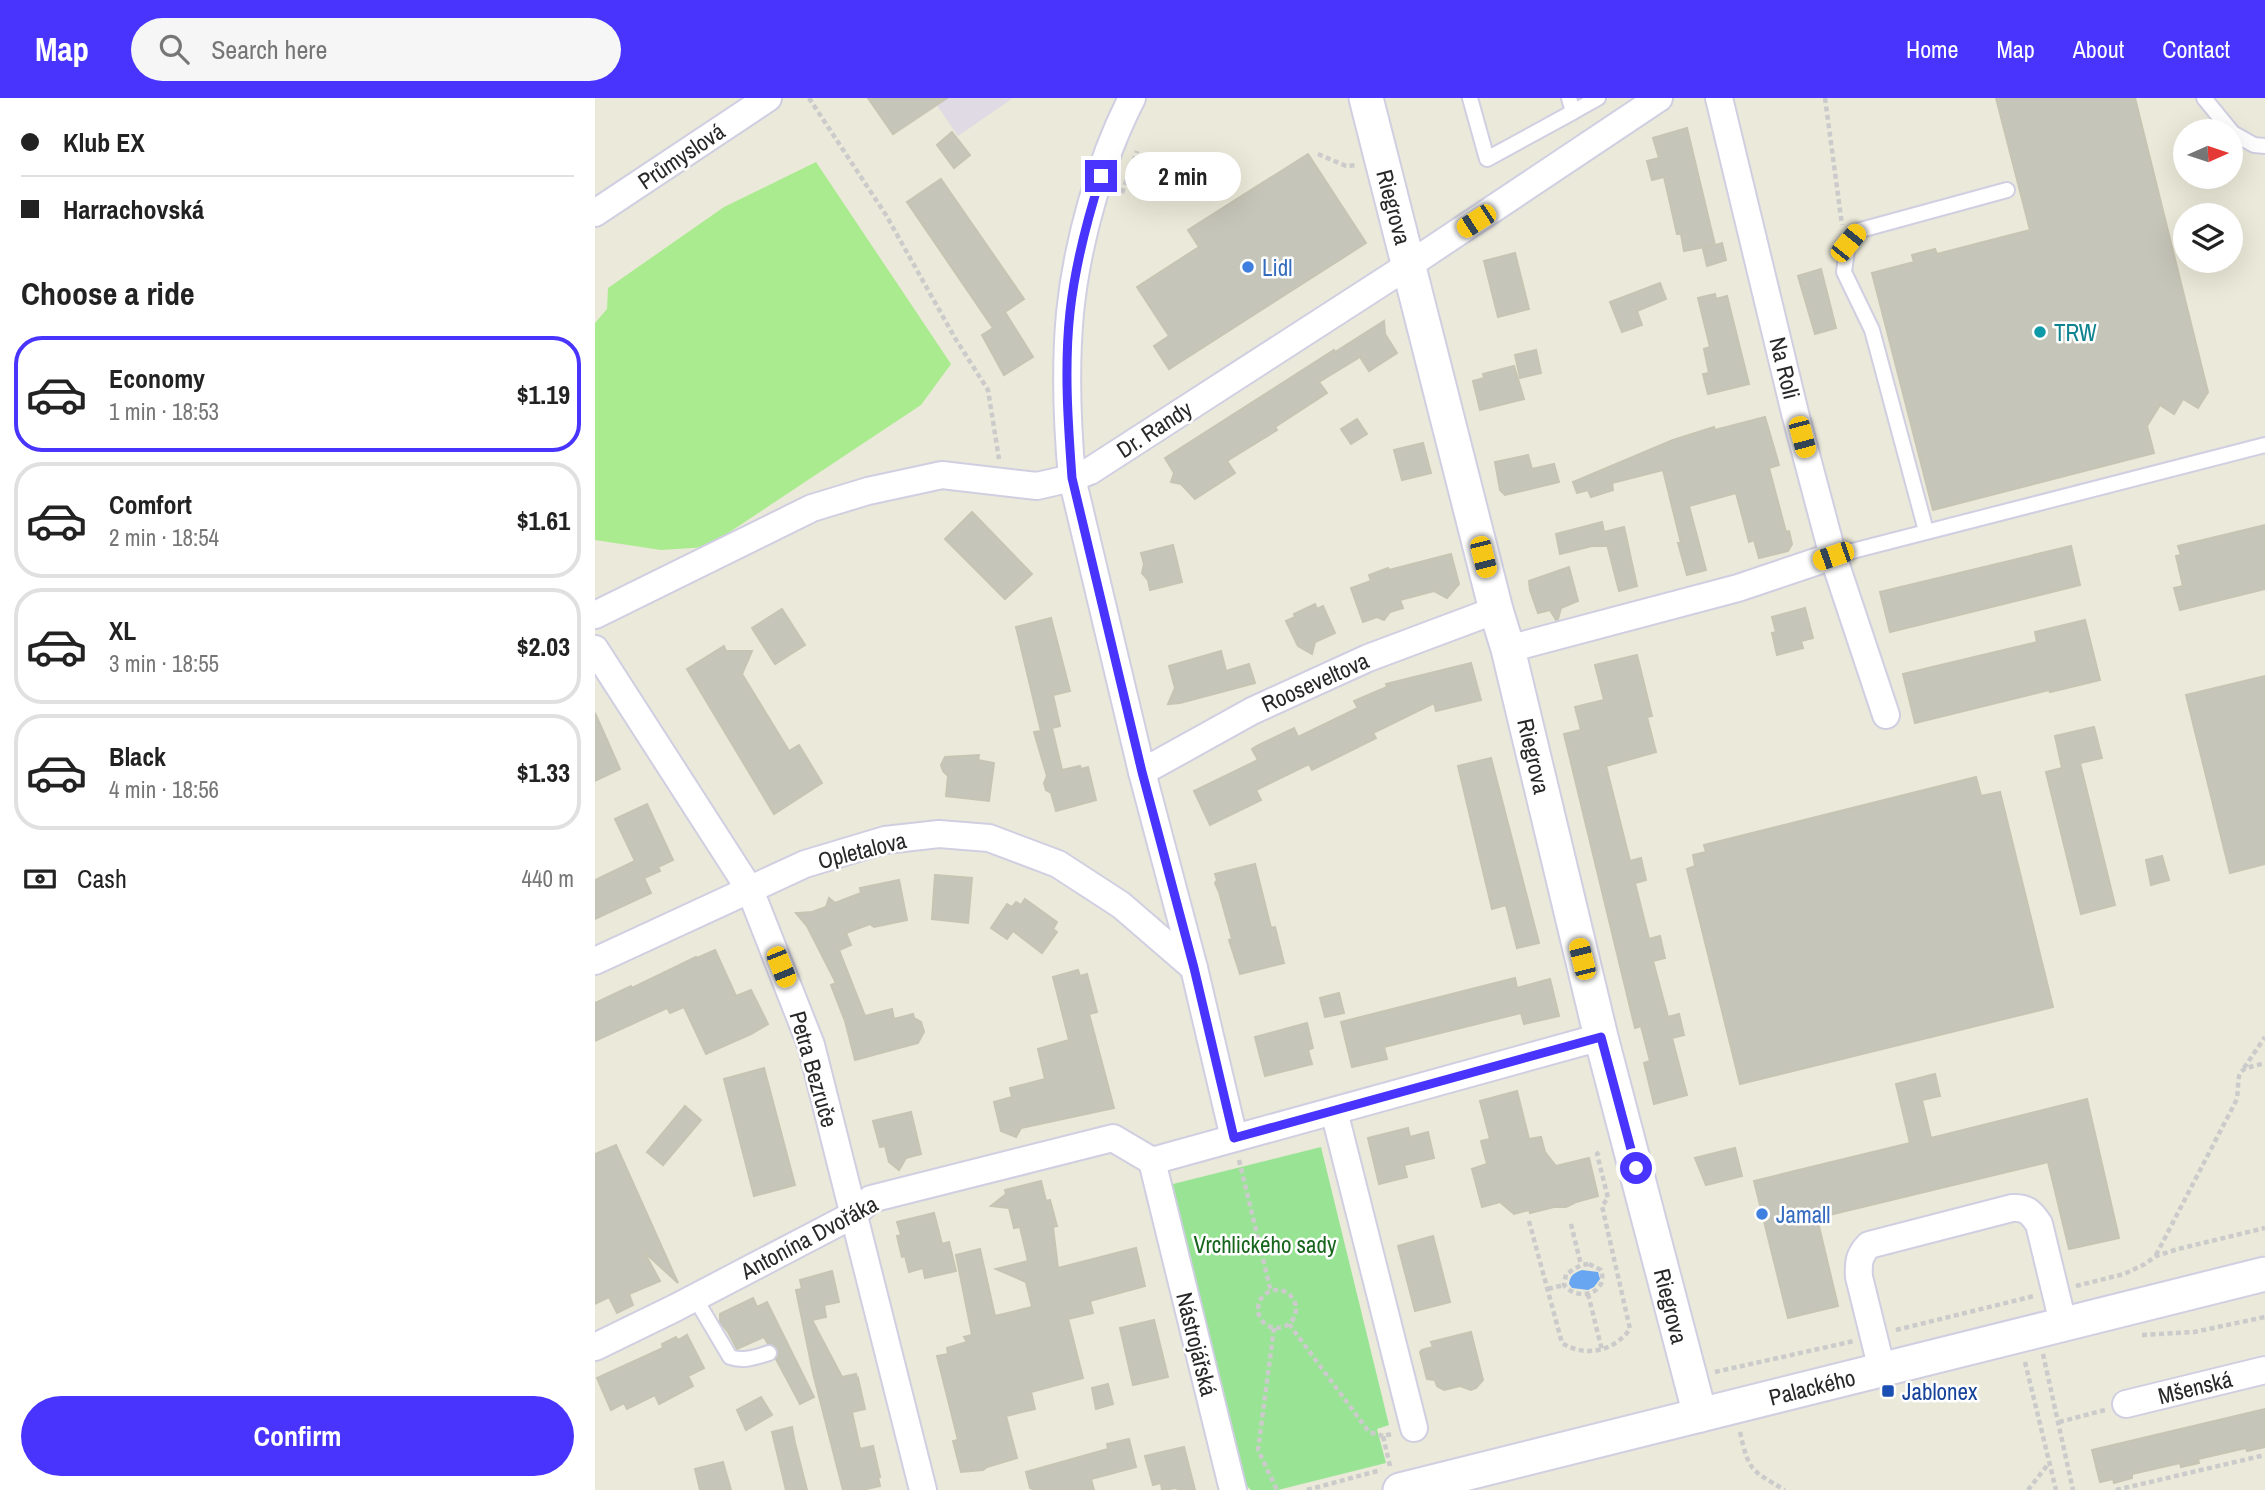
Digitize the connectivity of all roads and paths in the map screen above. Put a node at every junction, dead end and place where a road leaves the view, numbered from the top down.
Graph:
1 (768, 98) edge
2 (809, 98) edge
3 (1132, 98) edge
4 (1366, 98) edge
5 (1470, 98) edge
6 (1598, 98) edge
7 (1659, 98) edge
8 (1719, 98) edge
9 (1825, 98) edge
10 (2204, 98) edge
11 (1571, 105) edge
12 (1631, 107) edge
13 (2221, 119) edge
14 (2243, 139) edge
15 (1142, 140) dead end
16 (2265, 145) edge
17 (1318, 154) dead end
18 (1358, 165) dead end
19 (2007, 190) dead end
20 (1121, 195) dead end
21 (595, 213) edge
22 (1848, 243) junction
23 (1409, 265) junction
24 (2265, 445) edge
25 (1072, 478) junction
26 (1003, 482) junction
27 (1926, 531) junction
28 (1833, 556) junction
29 (1496, 610) junction
30 (595, 615) edge
31 (595, 649) edge
32 (1508, 649) junction
33 (1886, 715) dead end
34 (1142, 772) junction
35 (750, 890) junction
36 (595, 961) edge
37 (1194, 968) junction
38 (1601, 1037) junction
39 (2265, 1037) edge
40 (2265, 1063) edge
41 (2244, 1068) junction
42 (1333, 1111) junction
43 (1234, 1138) junction
44 (1602, 1150) dead end
45 (1152, 1161) junction
46 (853, 1215) junction
47 (1529, 1221) dead end
48 (1571, 1224) dead end
49 (2265, 1228) edge
50 (2156, 1256) junction
51 (1581, 1265) junction
52 (2265, 1274) edge
53 (1564, 1285) junction
54 (1547, 1289) junction
55 (2055, 1291) junction
56 (1271, 1292) junction
57 (1588, 1294) junction
58 (695, 1298) junction
59 (2265, 1317) edge
60 (2063, 1323) junction
61 (1289, 1324) junction
62 (1274, 1328) junction
63 (2135, 1335) dead end
64 (1874, 1336) junction
65 (595, 1347) edge
66 (1602, 1350) junction
67 (769, 1353) dead end
68 (2033, 1353) dead end
69 (2023, 1355) dead end
70 (1882, 1370) junction
71 (2265, 1370) edge
72 (1714, 1373) dead end
73 (2126, 1404) joint
74 (1700, 1415) junction
75 (2059, 1422) junction
76 (1414, 1428) dead end
77 (1740, 1432) dead end
78 (1383, 1436) dead end
79 (2265, 1455) edge
80 (2050, 1462) junction
81 (923, 1490) edge
82 (1233, 1490) edge
83 (1277, 1490) edge
84 (1400, 1490) edge
85 (1784, 1490) edge
86 (2028, 1490) edge
87 (2056, 1490) edge
88 (2073, 1490) edge
89 (2116, 1490) edge

1 - 21 street, Průmyslová
2 - 26 path
3 - 25 street
4 - 23 street, Riegrova
5 - 11 lane
6 - 11 lane
7 - 12 street, Dr. Randy
8 - 28 street, Na Roli
9 - 22 path
10 - 13 lane
12 - 23 street, Dr. Randy
14 - 16 lane
15 - 20 path
17 - 18 path
19 - 22 lane
22 - 27 lane
23 - 25 street, Dr. Randy
23 - 29 street, Riegrova
24 - 27 lane
25 - 26 street, Dr. Randy
25 - 34 street
26 - 30 street, Dr. Randy
27 - 28 lane
28 - 32 street
28 - 33 street, Na Roli
29 - 32 street, Riegrova
29 - 34 street, Rooseveltova
31 - 35 street, Petra Bezruče
32 - 38 street, Riegrova
34 - 37 street
35 - 36 street, Opletalova
35 - 37 street, Opletalova
35 - 46 street, Petra Bezruče
37 - 43 street
38 - 42 street
38 - 74 street, Riegrova
39 - 41 path
40 - 41 path
41 - 50 path
42 - 43 street
42 - 76 street
43 - 45 street
43 - 56 path
44 - 66 path
45 - 46 street, Antonína Dvořáka
45 - 82 street, Nástrojářská
46 - 58 street, Antonína Dvořáka
46 - 81 street, Petra Bezruče
47 - 54 path
48 - 51 path
49 - 50 path
50 - 55 path
51 - 53 path
51 - 57 path
52 - 60 street, Palackého
53 - 54 path
53 - 57 path
54 - 66 path
55 - 60 street
55 - 64 path
55 - 64 street
56 - 61 path
56 - 62 path
57 - 66 path
58 - 65 street, Antonína Dvořáka
58 - 67 lane
59 - 63 path
60 - 70 street, Palackého
61 - 62 path
61 - 78 path
62 - 83 path
64 - 70 street
64 - 72 path
68 - 75 path
69 - 80 path
70 - 74 street, Palackého
71 - 73 street, Mšenská
73 - 75 path
74 - 84 street, Palackého
75 - 88 path
77 - 85 path
79 - 89 path
80 - 86 path
80 - 87 path

